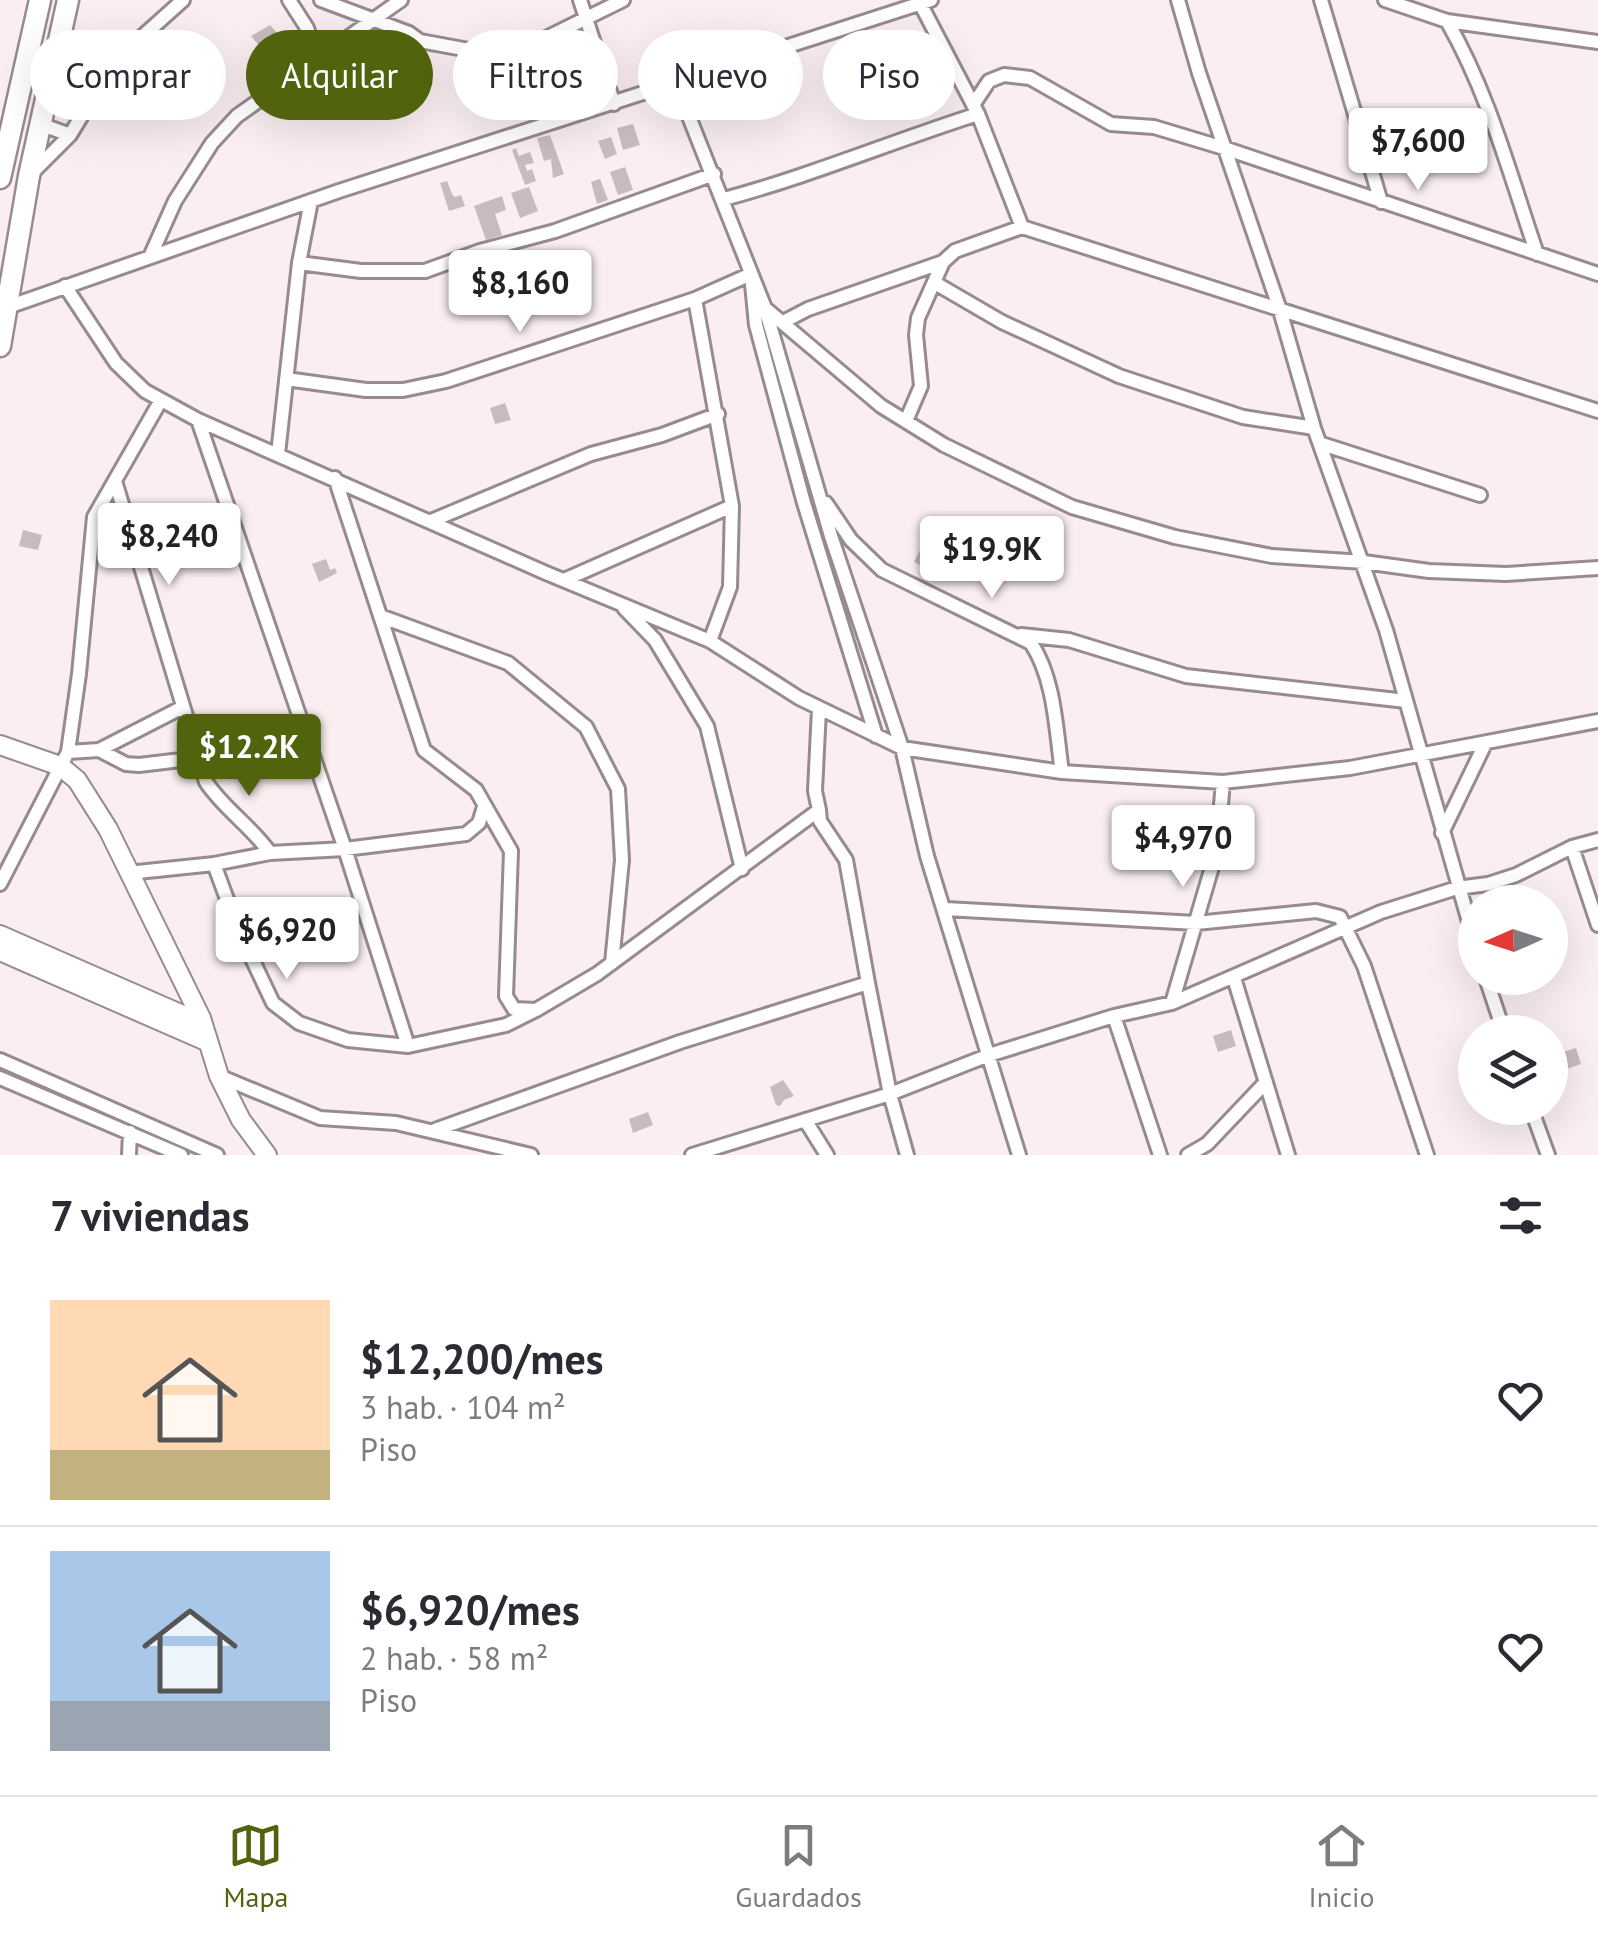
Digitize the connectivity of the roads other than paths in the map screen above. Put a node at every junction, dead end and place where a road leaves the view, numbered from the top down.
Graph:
1 (40, 0) edge
2 (68, 0) edge
3 (183, 0) edge
4 (289, 0) edge
5 (320, 0) edge
6 (402, 0) edge
7 (580, 0) edge
8 (623, 0) edge
9 (1178, 0) edge
10 (1321, 0) edge
11 (1384, 0) edge
12 (926, 2) edge
13 (586, 17) junction
14 (376, 20) junction
15 (1447, 21) junction
16 (307, 30) edge
17 (362, 30) edge
18 (590, 30) edge
19 (803, 42) edge
20 (1598, 42) edge
21 (976, 109) junction
22 (246, 110) edge
23 (564, 120) edge
24 (691, 120) edge
25 (40, 124) junction
26 (70, 135) junction
27 (1227, 149) junction
28 (714, 174) junction
29 (29, 176) junction
30 (0, 178) edge
31 (724, 199) junction
32 (311, 201) junction
33 (1381, 202) junction
34 (1022, 228) junction
35 (1537, 254) junction
36 (150, 257) junction
37 (942, 262) junction
38 (299, 263) junction
39 (751, 274) junction
40 (1598, 274) edge
41 (935, 283) junction
42 (64, 286) junction
43 (695, 299) junction
44 (1279, 307) junction
45 (6, 308) junction
46 (765, 308) junction
47 (782, 322) junction
48 (0, 346) edge
49 (286, 379) junction
50 (161, 400) junction
51 (1598, 411) edge
52 (718, 414) junction
53 (198, 420) junction
54 (906, 422) junction
55 (1314, 428) junction
56 (1322, 444) junction
57 (278, 454) junction
58 (335, 478) junction
59 (114, 481) junction
60 (816, 486) junction
61 (1480, 495) dead end
62 (732, 506) junction
63 (431, 521) junction
64 (1364, 562) junction
65 (1598, 568) edge
66 (564, 580) junction
67 (620, 604) junction
68 (380, 616) junction
69 (1017, 635) junction
70 (710, 641) junction
71 (1406, 701) junction
72 (182, 708) junction
73 (819, 709) junction
74 (1598, 721) edge
75 (876, 736) junction
76 (1485, 744) junction
77 (0, 745) edge
78 (307, 745) junction
79 (902, 748) junction
80 (99, 750) junction
81 (1421, 754) junction
82 (199, 758) junction
83 (64, 759) junction
84 (1062, 772) junction
85 (1223, 782) junction
86 (484, 807) junction
87 (818, 810) junction
88 (1442, 833) junction
89 (1598, 840) edge
90 (1572, 846) junction
91 (345, 849) junction
92 (270, 853) junction
93 (214, 864) junction
94 (742, 869) junction
95 (128, 873) junction
96 (0, 884) edge
97 (1457, 888) junction
98 (1458, 891) edge
99 (946, 909) junction
100 (1196, 923) junction
101 (1598, 925) edge
102 (1346, 927) junction
103 (0, 935) edge
104 (0, 951) edge
105 (612, 963) junction
106 (1234, 978) junction
107 (868, 982) junction
108 (1172, 1003) junction
109 (536, 1010) junction
110 (1114, 1016) junction
111 (201, 1018) junction
112 (206, 1042) junction
113 (408, 1046) junction
114 (988, 1054) junction
115 (0, 1060) edge
116 (218, 1076) junction
117 (0, 1078) edge
118 (1266, 1082) junction
119 (890, 1094) junction
120 (805, 1120) junction
121 (1537, 1125) edge
122 (435, 1130) junction
123 (130, 1132) junction
124 (129, 1155) edge
125 (182, 1155) edge
126 (217, 1155) edge
127 (266, 1155) edge
128 (531, 1155) edge
129 (692, 1155) edge
130 (826, 1155) edge
131 (907, 1155) edge
132 (1019, 1155) edge
133 (1160, 1155) edge
134 (1188, 1155) edge
135 (1288, 1155) edge
136 (1427, 1155) edge
137 (1548, 1155) edge

1 - 30 main road
2 - 25 main road
3 - 26 street
4 - 16 street
5 - 14 street
6 - 14 street
7 - 13 street
8 - 13 street
9 - 27 street
10 - 33 street
11 - 15 street
12 - 19 street
12 - 21 street
13 - 14 street
13 - 18 street
14 - 17 street
15 - 20 street
15 - 35 street
21 - 27 street
21 - 31 street
21 - 34 street
22 - 36 street
23 - 32 street
24 - 28 street
25 - 26 street
25 - 29 main road
26 - 29 street
27 - 33 street
27 - 44 street
28 - 31 street
28 - 38 street
29 - 45 main road
31 - 39 street
32 - 36 street
32 - 38 street
33 - 35 street
34 - 37 street
34 - 44 street
35 - 40 street
36 - 42 street
37 - 41 street
37 - 47 street
38 - 49 street
39 - 43 street
39 - 46 street
39 - 75 street
41 - 54 street
41 - 55 street
42 - 45 street
42 - 50 street
43 - 49 street
43 - 52 street
44 - 51 street
44 - 55 street
45 - 48 main road
46 - 47 street
46 - 60 street
47 - 54 street
49 - 57 street
50 - 53 street
50 - 59 street
52 - 62 street
52 - 63 street
53 - 57 street
53 - 78 street
54 - 64 street
55 - 56 street
56 - 61 street
56 - 64 street
57 - 58 street
58 - 63 street
58 - 68 street
59 - 72 street
59 - 83 street
60 - 69 street
60 - 79 street
62 - 66 street
62 - 70 street
63 - 66 street
64 - 65 street
64 - 71 street
66 - 67 street
67 - 70 street
67 - 94 street
68 - 86 street
68 - 105 street
69 - 71 street
69 - 84 street
70 - 73 street
71 - 81 street
72 - 80 street
72 - 82 street
73 - 75 street
73 - 87 street
74 - 76 street
75 - 79 street
76 - 81 street
76 - 88 street
77 - 83 street
78 - 82 street
78 - 91 street
79 - 84 street
79 - 99 street
80 - 82 street
80 - 83 street
81 - 85 street
81 - 88 street
82 - 92 street
83 - 95 street
83 - 96 street
84 - 85 street
85 - 100 street
86 - 91 street
86 - 109 street
87 - 94 street
87 - 107 street
88 - 97 street
89 - 90 street
90 - 97 street
90 - 101 street
91 - 92 street
91 - 113 street
92 - 93 street
93 - 95 street
93 - 113 street
94 - 105 street
95 - 111 street
97 - 98 street
97 - 102 street
99 - 100 street
99 - 114 street
100 - 102 street
100 - 108 street
102 - 106 street
102 - 136 street
103 - 111 street
104 - 112 street
105 - 109 street
106 - 108 street
106 - 118 street
107 - 119 street
107 - 122 street
108 - 110 street
109 - 113 street
110 - 114 street
110 - 133 street
111 - 112 street
112 - 116 street
114 - 119 street
114 - 132 street
115 - 126 street
116 - 122 street
116 - 127 street
117 - 123 street
118 - 134 street
118 - 135 street
119 - 120 street
119 - 131 street
120 - 129 street
120 - 130 street
121 - 137 street
122 - 128 street
123 - 124 street
123 - 125 street

